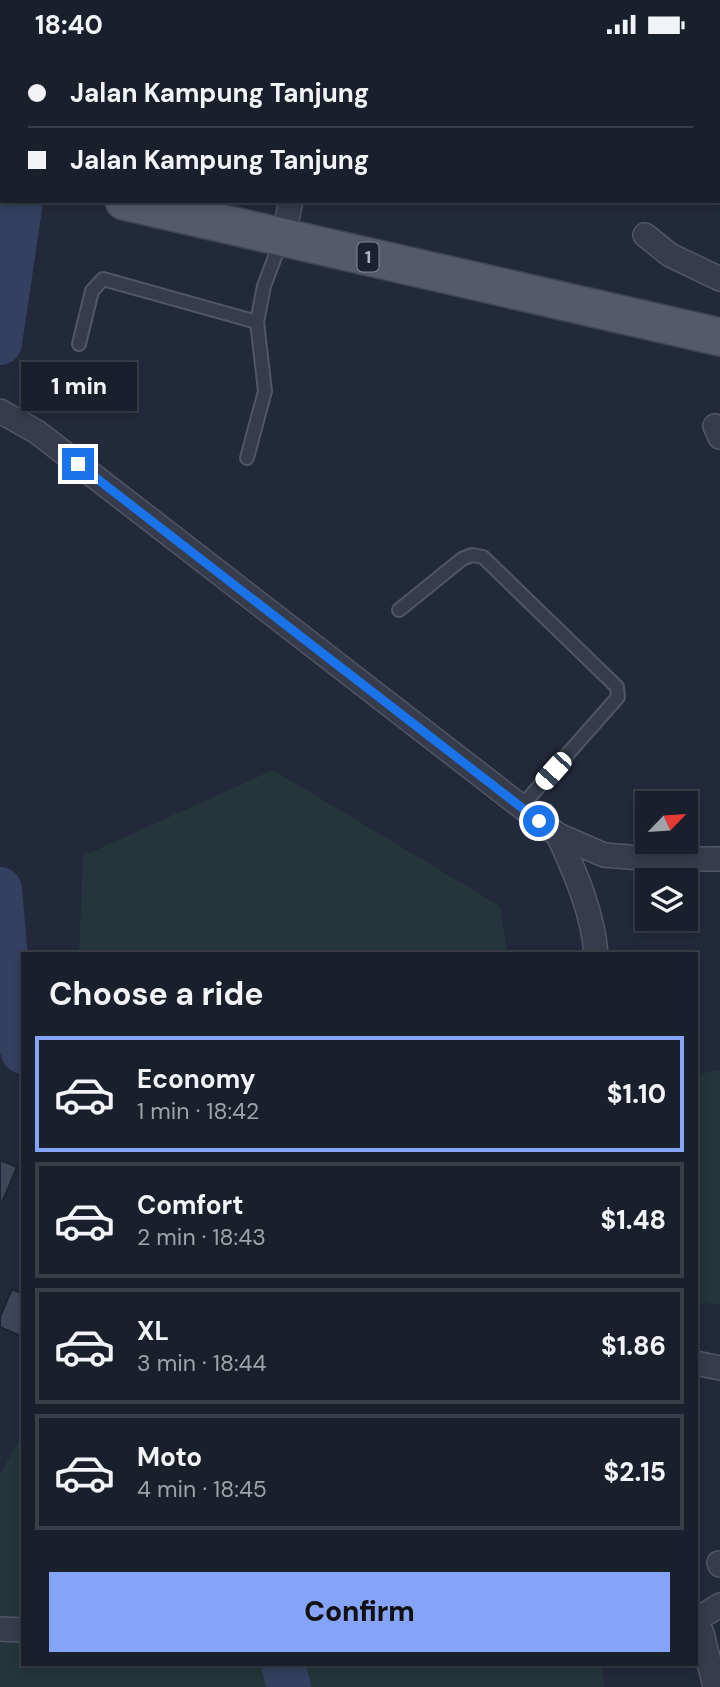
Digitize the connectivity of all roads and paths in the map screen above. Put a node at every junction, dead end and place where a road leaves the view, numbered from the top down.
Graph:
1 (133, 203) edge
2 (290, 203) edge
3 (645, 235) dead end
4 (283, 238) junction
5 (720, 279) edge
6 (257, 322) junction
7 (720, 337) edge
8 (79, 344) dead end
9 (0, 411) edge
10 (247, 458) dead end
11 (399, 610) dead end
12 (521, 807) junction
13 (558, 835) junction
14 (720, 859) edge
15 (596, 952) edge
16 (698, 1363) edge
17 (720, 1368) edge
18 (720, 1605) edge
19 (698, 1619) edge
20 (0, 1629) edge
21 (698, 1629) edge
22 (21, 1630) edge
23 (715, 1687) edge

1 - 4 main road, 1
2 - 4 street
3 - 5 street
4 - 6 lane
4 - 7 main road, 1
6 - 8 lane
6 - 10 lane
9 - 12 street
11 - 12 lane
12 - 13 street
13 - 14 street
13 - 15 street
16 - 17 street
18 - 19 street
20 - 22 street
21 - 23 street

